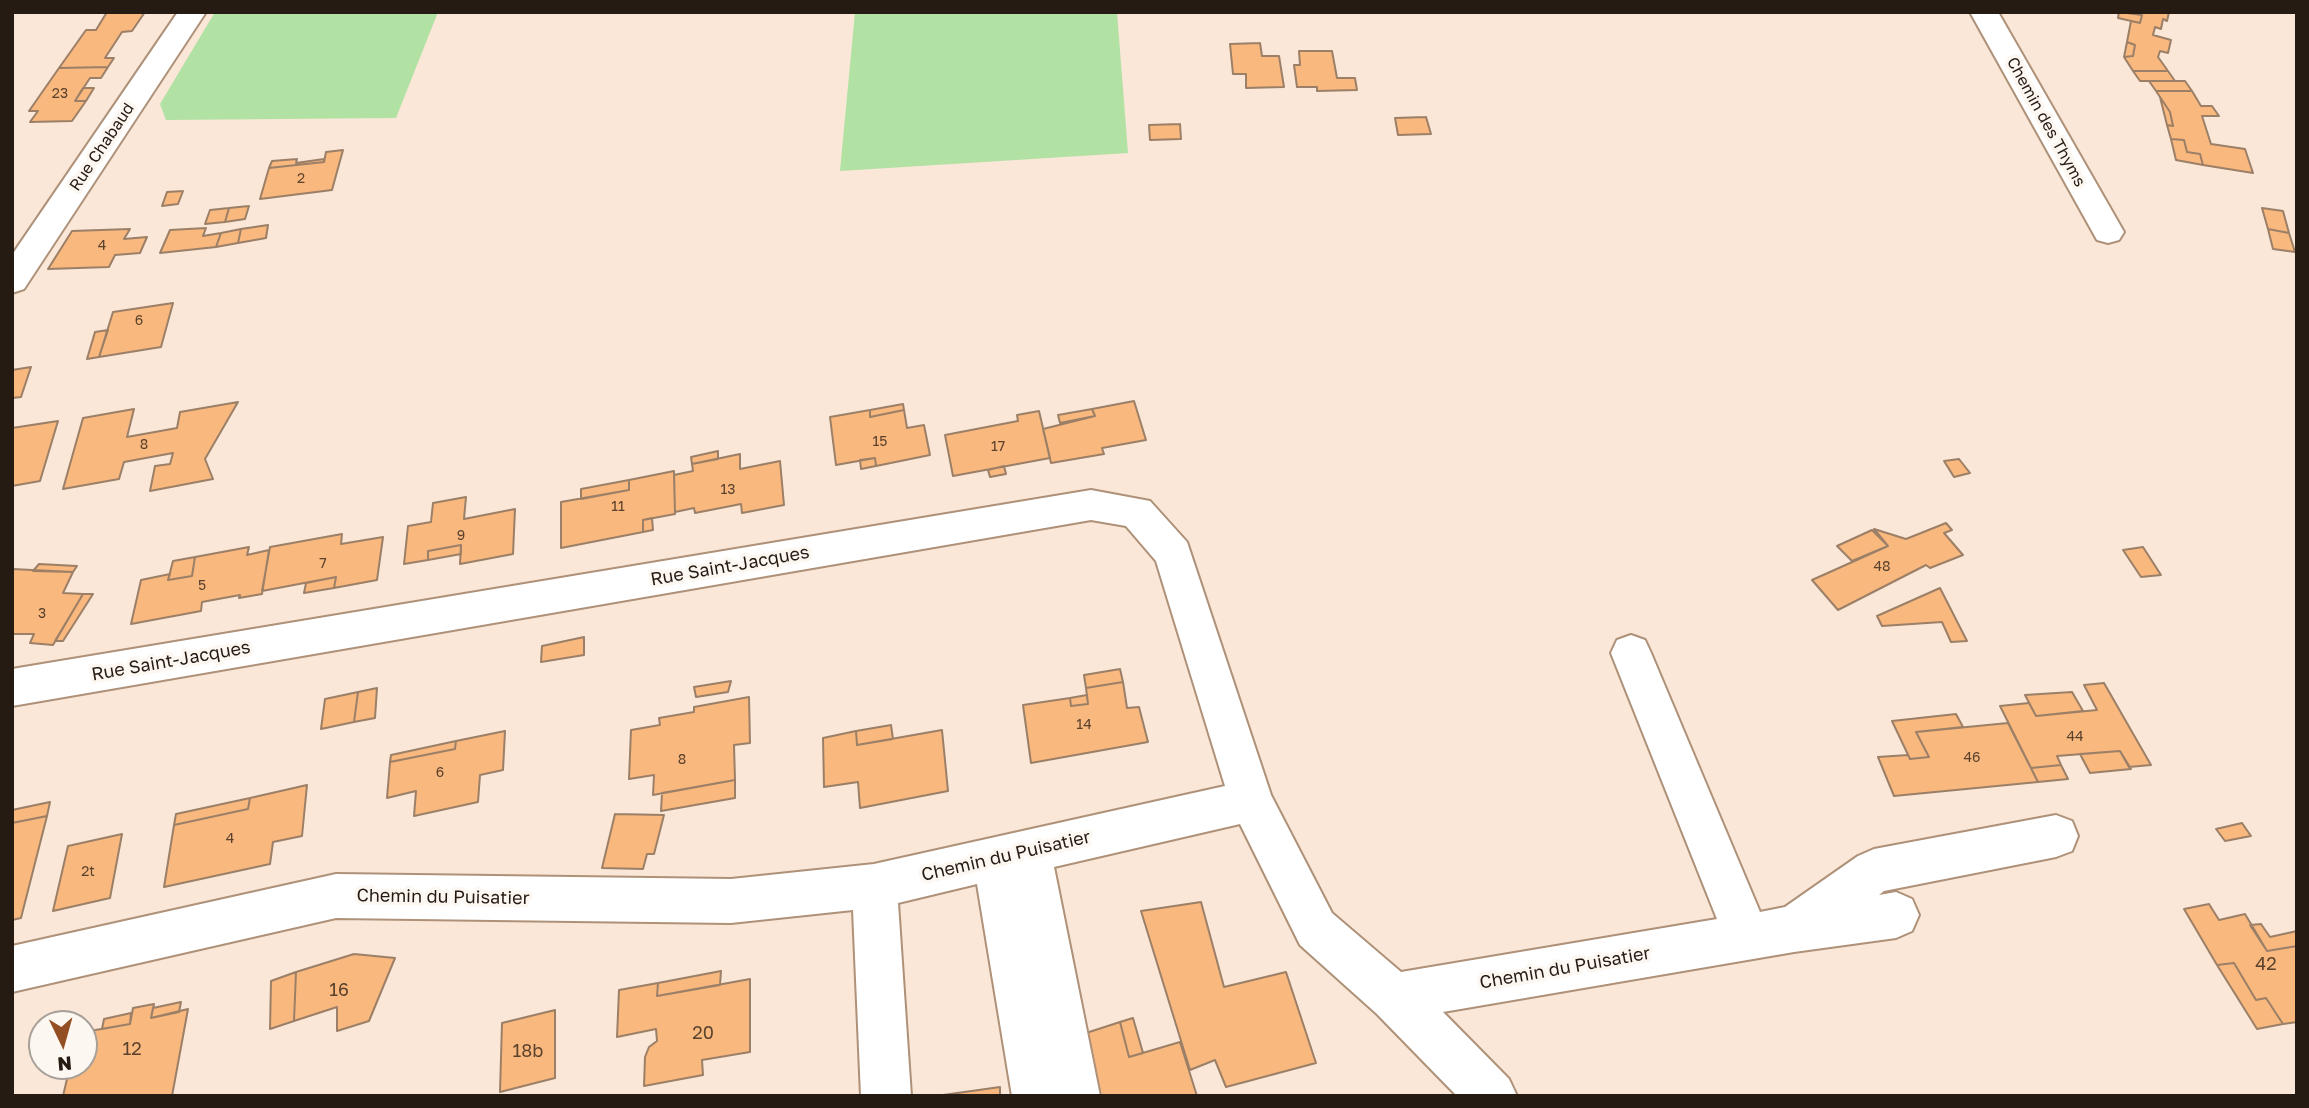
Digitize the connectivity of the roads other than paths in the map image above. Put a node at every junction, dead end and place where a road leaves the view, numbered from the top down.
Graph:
1 (192, 12) edge
2 (1984, 12) edge
3 (2108, 232) dead end
4 (12, 281) edge
5 (1631, 653) dead end
6 (12, 688) edge
7 (1251, 801) junction
8 (2056, 836) dead end
9 (1012, 854) junction
10 (874, 886) junction
11 (1896, 915) dead end
12 (1794, 929) junction
13 (1746, 937) junction
14 (12, 969) edge
15 (1394, 997) junction
16 (886, 1096) edge
17 (1037, 1096) edge
18 (1074, 1096) edge
19 (1492, 1096) edge

1 - 4 street, Rue Chabaud
2 - 3 street, Chemin des Thyms
5 - 13 street
6 - 7 street, Rue Saint-Jacques
7 - 9 street, Chemin du Puisatier
7 - 15 street
8 - 12 street
9 - 10 street, Chemin du Puisatier
9 - 17 street
9 - 18 street
10 - 14 street, Chemin du Puisatier
10 - 16 street
11 - 12 street, Chemin du Puisatier
12 - 13 street, Chemin du Puisatier
13 - 15 street, Chemin du Puisatier
15 - 19 street

